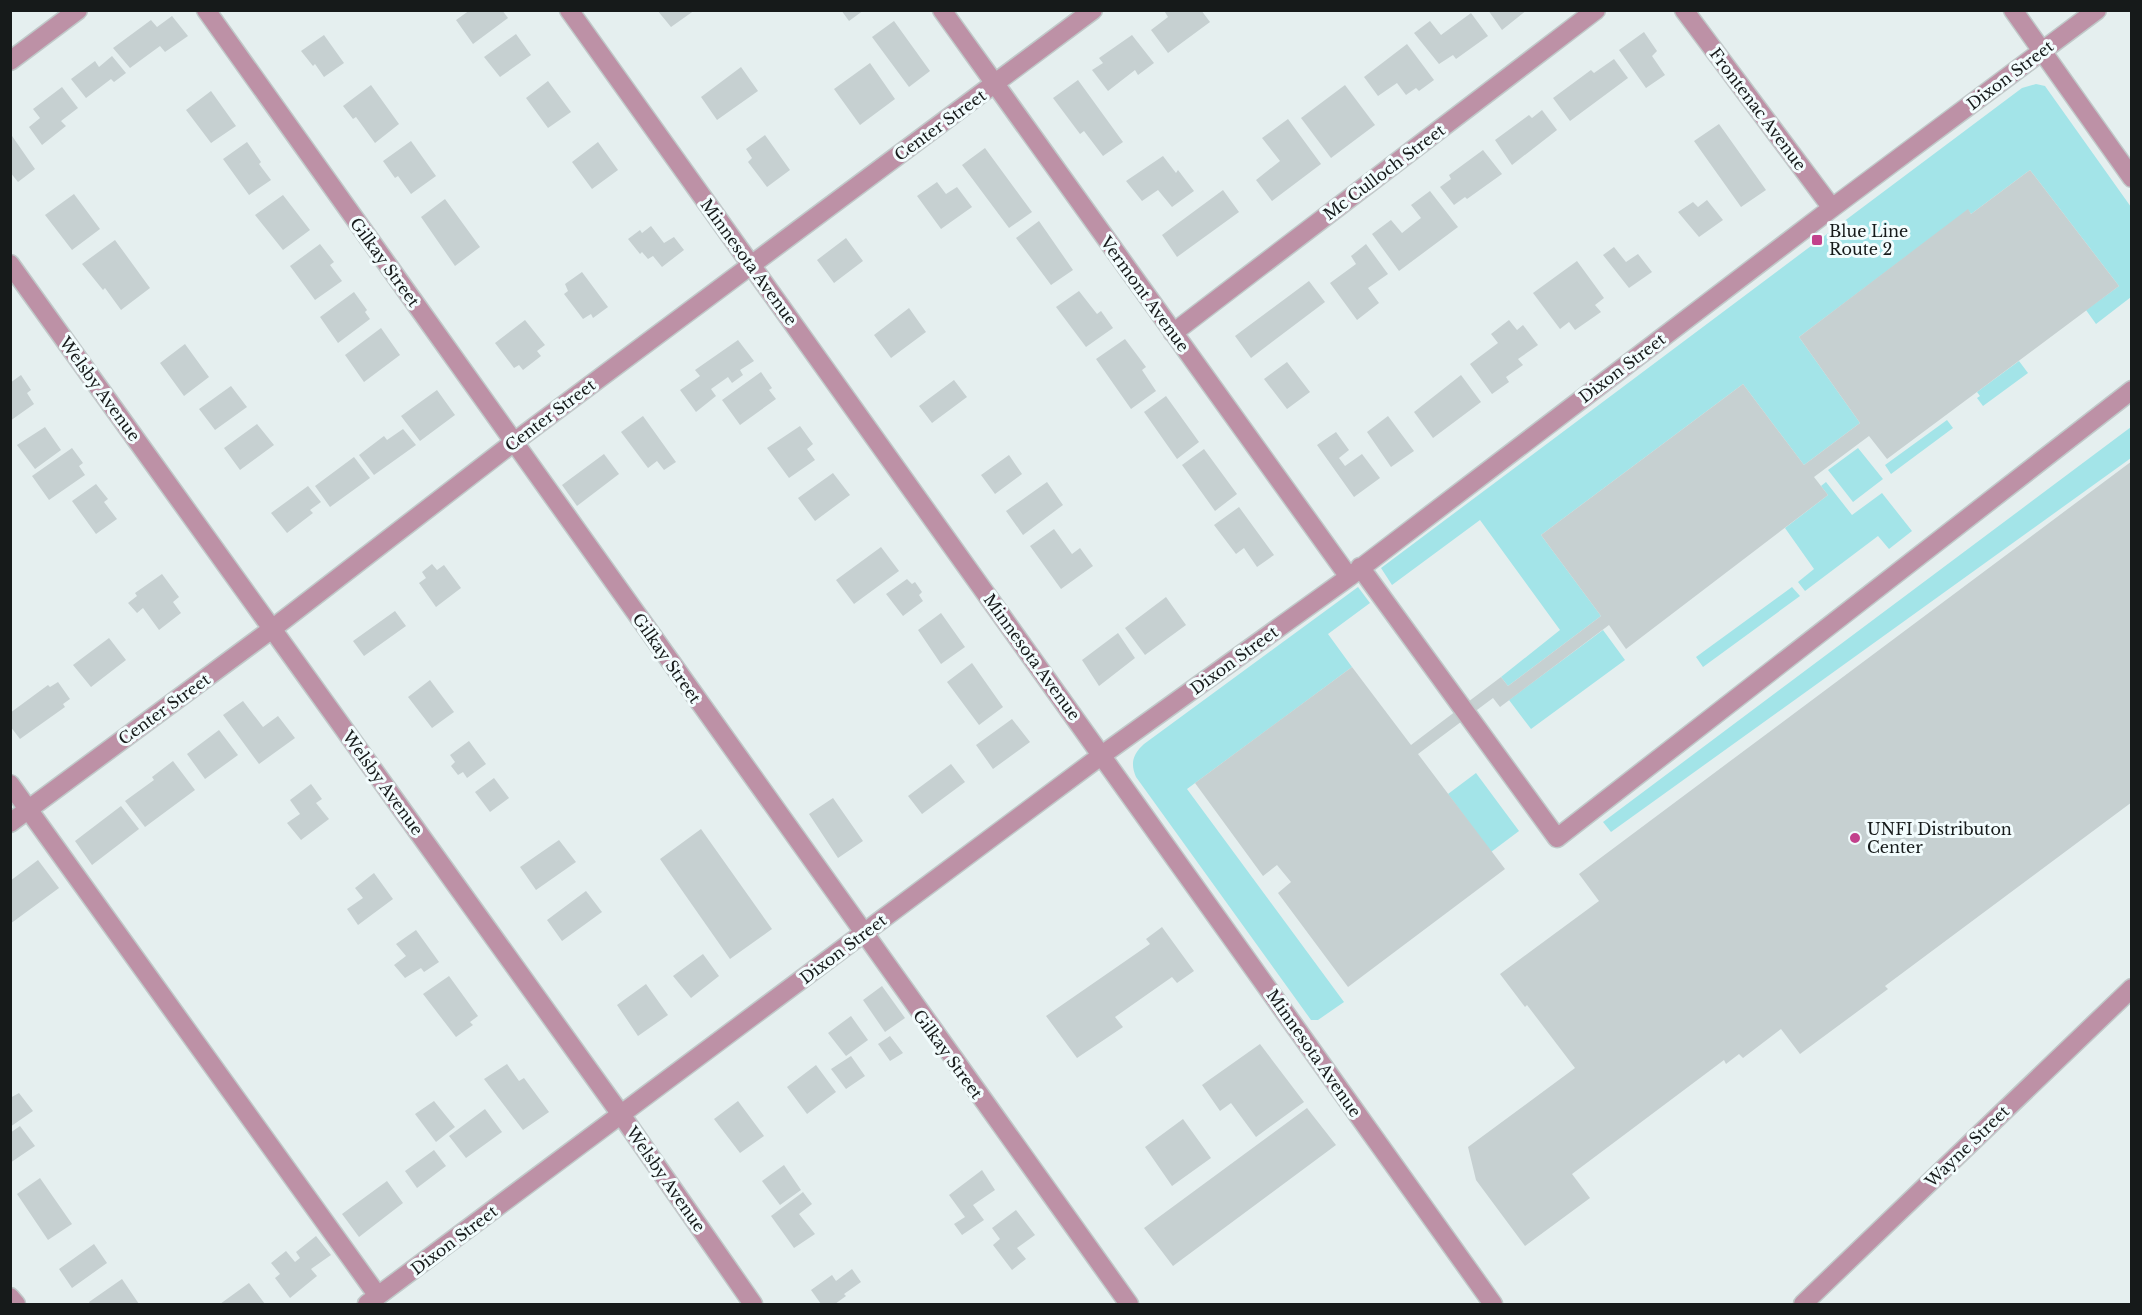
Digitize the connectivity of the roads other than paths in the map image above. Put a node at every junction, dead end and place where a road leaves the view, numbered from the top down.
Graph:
1 (78, 10) edge
2 (206, 10) edge
3 (569, 10) edge
4 (942, 10) edge
5 (1093, 10) edge
6 (1596, 10) edge
7 (1684, 10) edge
8 (2013, 10) edge
9 (2097, 10) edge
10 (2042, 51) junction
11 (10, 61) edge
12 (995, 84) junction
13 (2132, 178) edge
14 (1832, 208) junction
15 (10, 264) edge
16 (751, 264) junction
17 (1173, 333) junction
18 (2132, 390) edge
19 (514, 442) junction
20 (1354, 572) junction
21 (272, 629) junction
22 (1102, 755) junction
23 (10, 784) edge
24 (28, 809) junction
25 (10, 822) edge
26 (863, 935) junction
27 (2132, 988) edge
28 (622, 1116) junction
29 (10, 1297) edge
30 (372, 1300) edge
31 (16, 1305) edge
32 (753, 1305) edge
33 (1129, 1305) edge
34 (1493, 1305) edge
35 (1803, 1305) edge

1 - 11 street
2 - 19 street, Gilkay Street
3 - 16 street, Minnesota Avenue
4 - 12 street, Vermont Avenue
5 - 12 street, Center Street
6 - 17 street, Mc Culloch Street
7 - 14 street, Frontenac Avenue
8 - 10 street
9 - 10 street, Dixon Street
10 - 13 street
10 - 14 street, Dixon Street
12 - 16 street, Center Street
12 - 17 street, Vermont Avenue
14 - 20 street, Dixon Street
15 - 21 street, Welsby Avenue
16 - 19 street, Center Street
16 - 22 street, Minnesota Avenue
17 - 20 street, Vermont Avenue
18 - 20 street, Vermont Avenue
19 - 21 street, Center Street
19 - 26 street, Gilkay Street
20 - 22 street, Dixon Street
21 - 24 street, Center Street
21 - 28 street, Welsby Avenue
22 - 26 street, Dixon Street
22 - 34 street, Minnesota Avenue
23 - 24 street
24 - 25 street, Center Street
24 - 30 street
26 - 28 street, Dixon Street
26 - 33 street, Gilkay Street
27 - 35 street, Wayne Street
28 - 30 street, Dixon Street
28 - 32 street, Welsby Avenue
29 - 31 street

